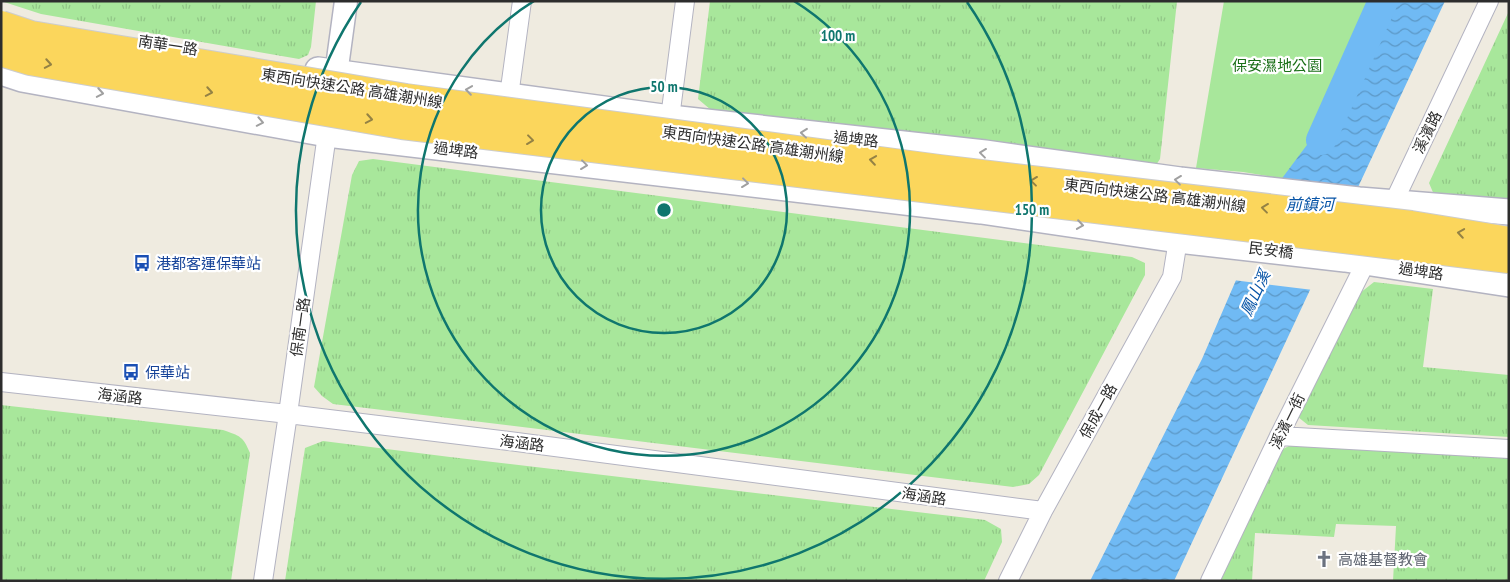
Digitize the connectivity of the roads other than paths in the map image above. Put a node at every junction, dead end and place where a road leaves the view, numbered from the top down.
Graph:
1 (346, 1) edge
2 (522, 1) edge
3 (685, 1) edge
4 (1489, 1) edge
5 (1, 12) edge
6 (1, 25) edge
7 (1, 52) edge
8 (1, 72) edge
9 (336, 73) junction
10 (509, 96) junction
11 (670, 118) junction
12 (327, 134) junction
13 (1393, 202) junction
14 (1509, 212) edge
15 (1178, 240) junction
16 (1509, 241) edge
17 (1210, 242) joint
18 (1332, 258) joint
19 (1509, 259) edge
20 (1366, 263) junction
21 (1509, 284) edge
22 (1, 382) edge
23 (288, 414) junction
24 (1279, 436) junction
25 (1509, 450) edge
26 (1042, 511) junction
27 (263, 581) edge
28 (1008, 581) edge
29 (1210, 581) edge

1 - 9 street, 保南一路
2 - 10 street
3 - 11 street
4 - 13 street, 溪濱路
5 - 9 main road, 南華一路
16 -> 6 highway, 東西向快速公路 高雄潮州線, bridge
7 -> 19 highway, 東西向快速公路 高雄潮州線, bridge
8 -> 12 main road
10 -> 9 main road, 過埤路
9 - 12 street, 保南一路
10 - 11 main road, 過埤路
13 -> 11 main road, 過埤路
12 -> 15 main road, 過埤路
12 - 23 street, 保南一路
13 - 14 main road
13 - 20 street, 溪濱路
15 - 17 main road, 過埤路
15 - 26 street, 保成一路
17 - 18 main road, 民安橋
18 - 20 main road, 過埤路
20 - 21 main road, 過埤路
20 - 24 street, 溪濱一街
22 - 23 street, 海涵路
23 - 26 street, 海涵路
23 - 27 street, 保南一路
24 - 25 street
24 - 29 street, 溪濱一街
26 - 28 street, 保成一路

